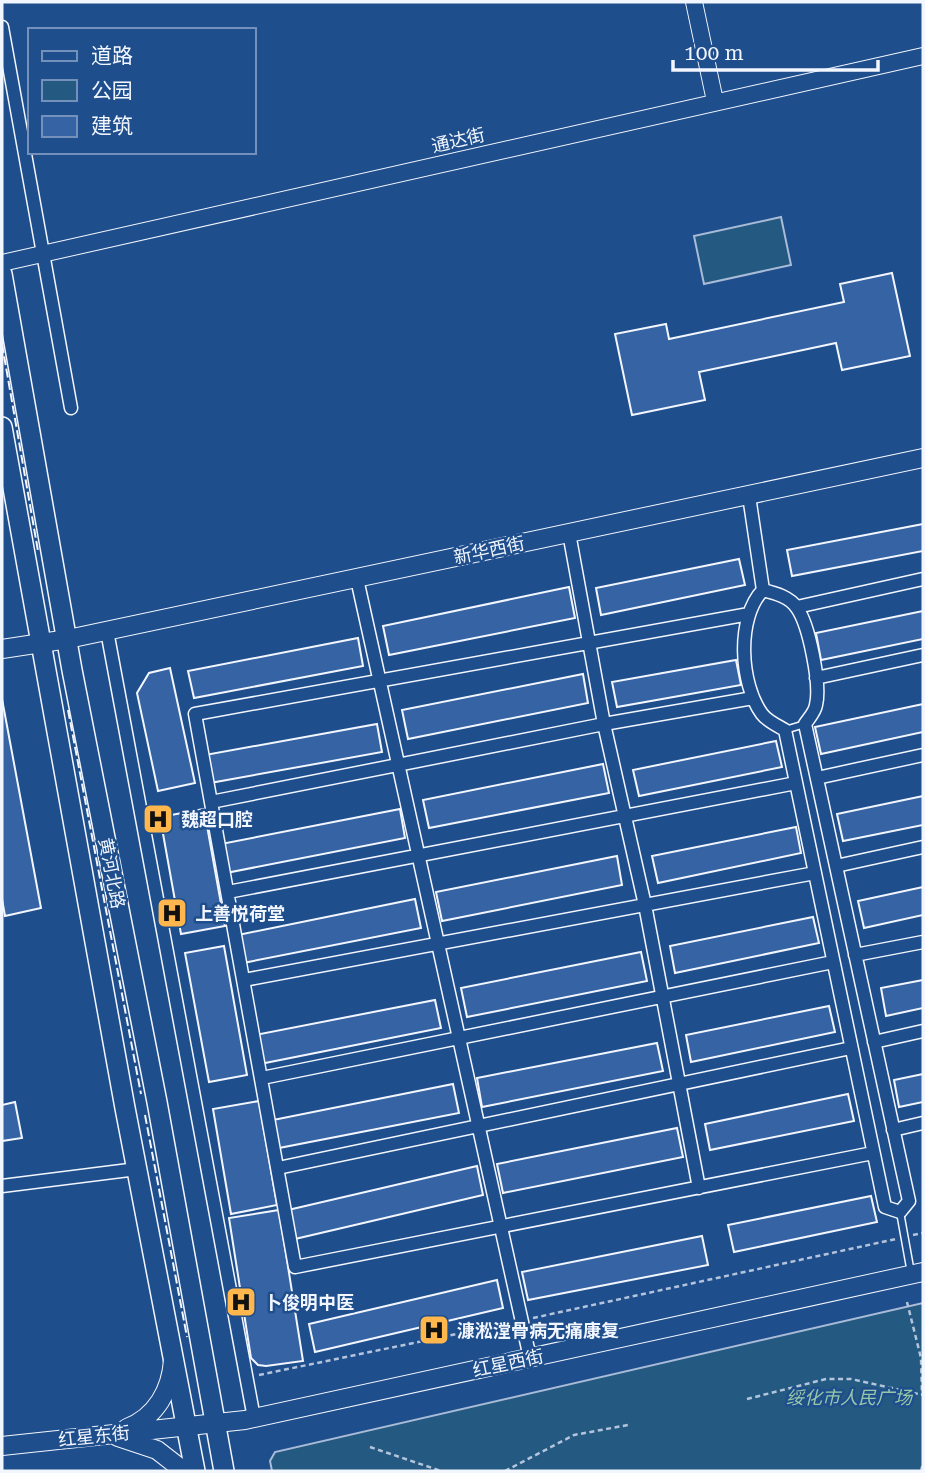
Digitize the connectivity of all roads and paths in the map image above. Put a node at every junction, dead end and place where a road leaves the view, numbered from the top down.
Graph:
1 (694, 2) edge
2 (2, 27) edge
3 (923, 56) edge
4 (715, 101) junction
5 (41, 254) junction
6 (2, 263) edge
7 (2, 274) edge
8 (71, 408) dead end
9 (2, 427) edge
10 (923, 458) edge
11 (749, 496) junction
12 (569, 533) junction
13 (357, 579) junction
14 (923, 579) edge
15 (763, 590) junction
16 (797, 607) junction
17 (749, 614) junction
18 (107, 631) junction
19 (55, 641) junction
20 (588, 642) junction
21 (2, 649) edge
22 (923, 655) edge
23 (816, 678) junction
24 (380, 681) junction
25 (753, 698) junction
26 (604, 724) junction
27 (805, 724) junction
28 (785, 730) junction
29 (923, 755) edge
30 (398, 765) junction
31 (817, 778) junction
32 (796, 783) junction
33 (211, 802) junction
34 (624, 815) junction
35 (923, 847) edge
36 (418, 855) junction
37 (836, 866) junction
38 (815, 873) junction
39 (228, 892) junction
40 (645, 905) junction
41 (923, 942) edge
42 (438, 944) junction
43 (855, 955) junction
44 (833, 962) junction
45 (244, 981) junction
46 (661, 996) junction
47 (923, 1031) edge
48 (459, 1038) junction
49 (874, 1042) junction
50 (851, 1048) junction
51 (262, 1078) junction
52 (679, 1083) junction
53 (923, 1123) edge
54 (478, 1126) junction
55 (893, 1130) junction
56 (873, 1153) junction
57 (278, 1168) junction
58 (137, 1170) junction
59 (2, 1186) edge
60 (699, 1188) junction
61 (900, 1212) junction
62 (500, 1227) junction
63 (923, 1233) edge
64 (904, 1237) junction
65 (917, 1274) edge
66 (907, 1303) dead end
67 (521, 1321) junction
68 (173, 1352) junction
69 (530, 1358) junction
70 (256, 1375) dead end
71 (923, 1395) edge
72 (747, 1399) dead end
73 (254, 1419) junction
74 (216, 1424) junction
75 (628, 1424) dead end
76 (187, 1426) junction
77 (104, 1435) junction
78 (2, 1446) edge
79 (370, 1447) dead end
80 (923, 1463) edge
81 (184, 1471) edge
82 (195, 1471) edge
83 (224, 1471) edge
84 (441, 1471) edge
85 (505, 1471) edge
86 (921, 1471) edge

1 - 4 street
2 - 5 street
3 - 4 street, 通达街
4 - 5 street, 通达街
5 - 6 street, 通达街
5 - 8 street
7 - 19 main road, 黄河北路
9 - 19 main road, 黄河北路
10 - 11 main road, 新华西街
11 - 12 main road, 新华西街
11 - 15 street
12 - 13 main road, 新华西街
12 - 20 street
13 - 18 main road, 新华西街
13 - 24 street
14 - 16 street
15 - 16 street
15 - 17 street
16 - 23 street
17 - 20 street
17 - 25 street
18 - 19 main road, 新华西街
18 - 73 street
19 - 21 main road, 新华西街
19 - 58 main road, 黄河北路
19 - 74 main road, 黄河北路
20 - 24 street
20 - 26 street
22 - 23 street
23 - 27 street
24 - 30 street
24 - 33 street
25 - 26 street
25 - 28 street
26 - 30 street
26 - 34 street
27 - 28 lane
27 - 31 street
28 - 32 street
29 - 31 street
30 - 33 street
30 - 36 street
31 - 37 street
32 - 34 street
32 - 38 street
33 - 39 street
34 - 36 street
34 - 40 street
35 - 37 street
36 - 39 street
36 - 42 street
37 - 43 street
38 - 40 street
38 - 44 street
39 - 45 street
40 - 42 street
40 - 46 street
41 - 43 street
42 - 45 street
42 - 48 street
43 - 49 street
44 - 46 street
44 - 50 street
45 - 51 street
46 - 48 street
46 - 52 street
47 - 49 street
48 - 51 street
48 - 54 street
49 - 55 street
50 - 52 street
50 - 56 street
51 - 57 street
52 - 54 street
52 - 60 street
53 - 55 street
54 - 57 street
54 - 62 street
55 - 61 street
56 - 60 street
56 - 61 street
57 - 62 street
58 - 59 street
58 - 68 main road, 黄河北路
60 - 62 street
61 - 64 lane
62 - 67 street
63 - 64 path
64 - 65 lane
64 - 67 path
65 - 69 main road, 红星西街
66 - 71 path
67 - 69 street
67 - 70 path
68 - 76 main road, 黄河北路
68 - 77 main road
69 - 73 main road, 红星西街
71 - 72 path
73 - 74 main road, 红星西街
74 - 76 main road, 红星东街
74 - 83 main road, 黄河北路
75 - 85 path
76 - 77 main road, 红星东街
76 - 82 main road, 黄河北路
77 - 78 main road, 红星东街
77 - 81 main road
79 - 84 path
80 - 86 path

